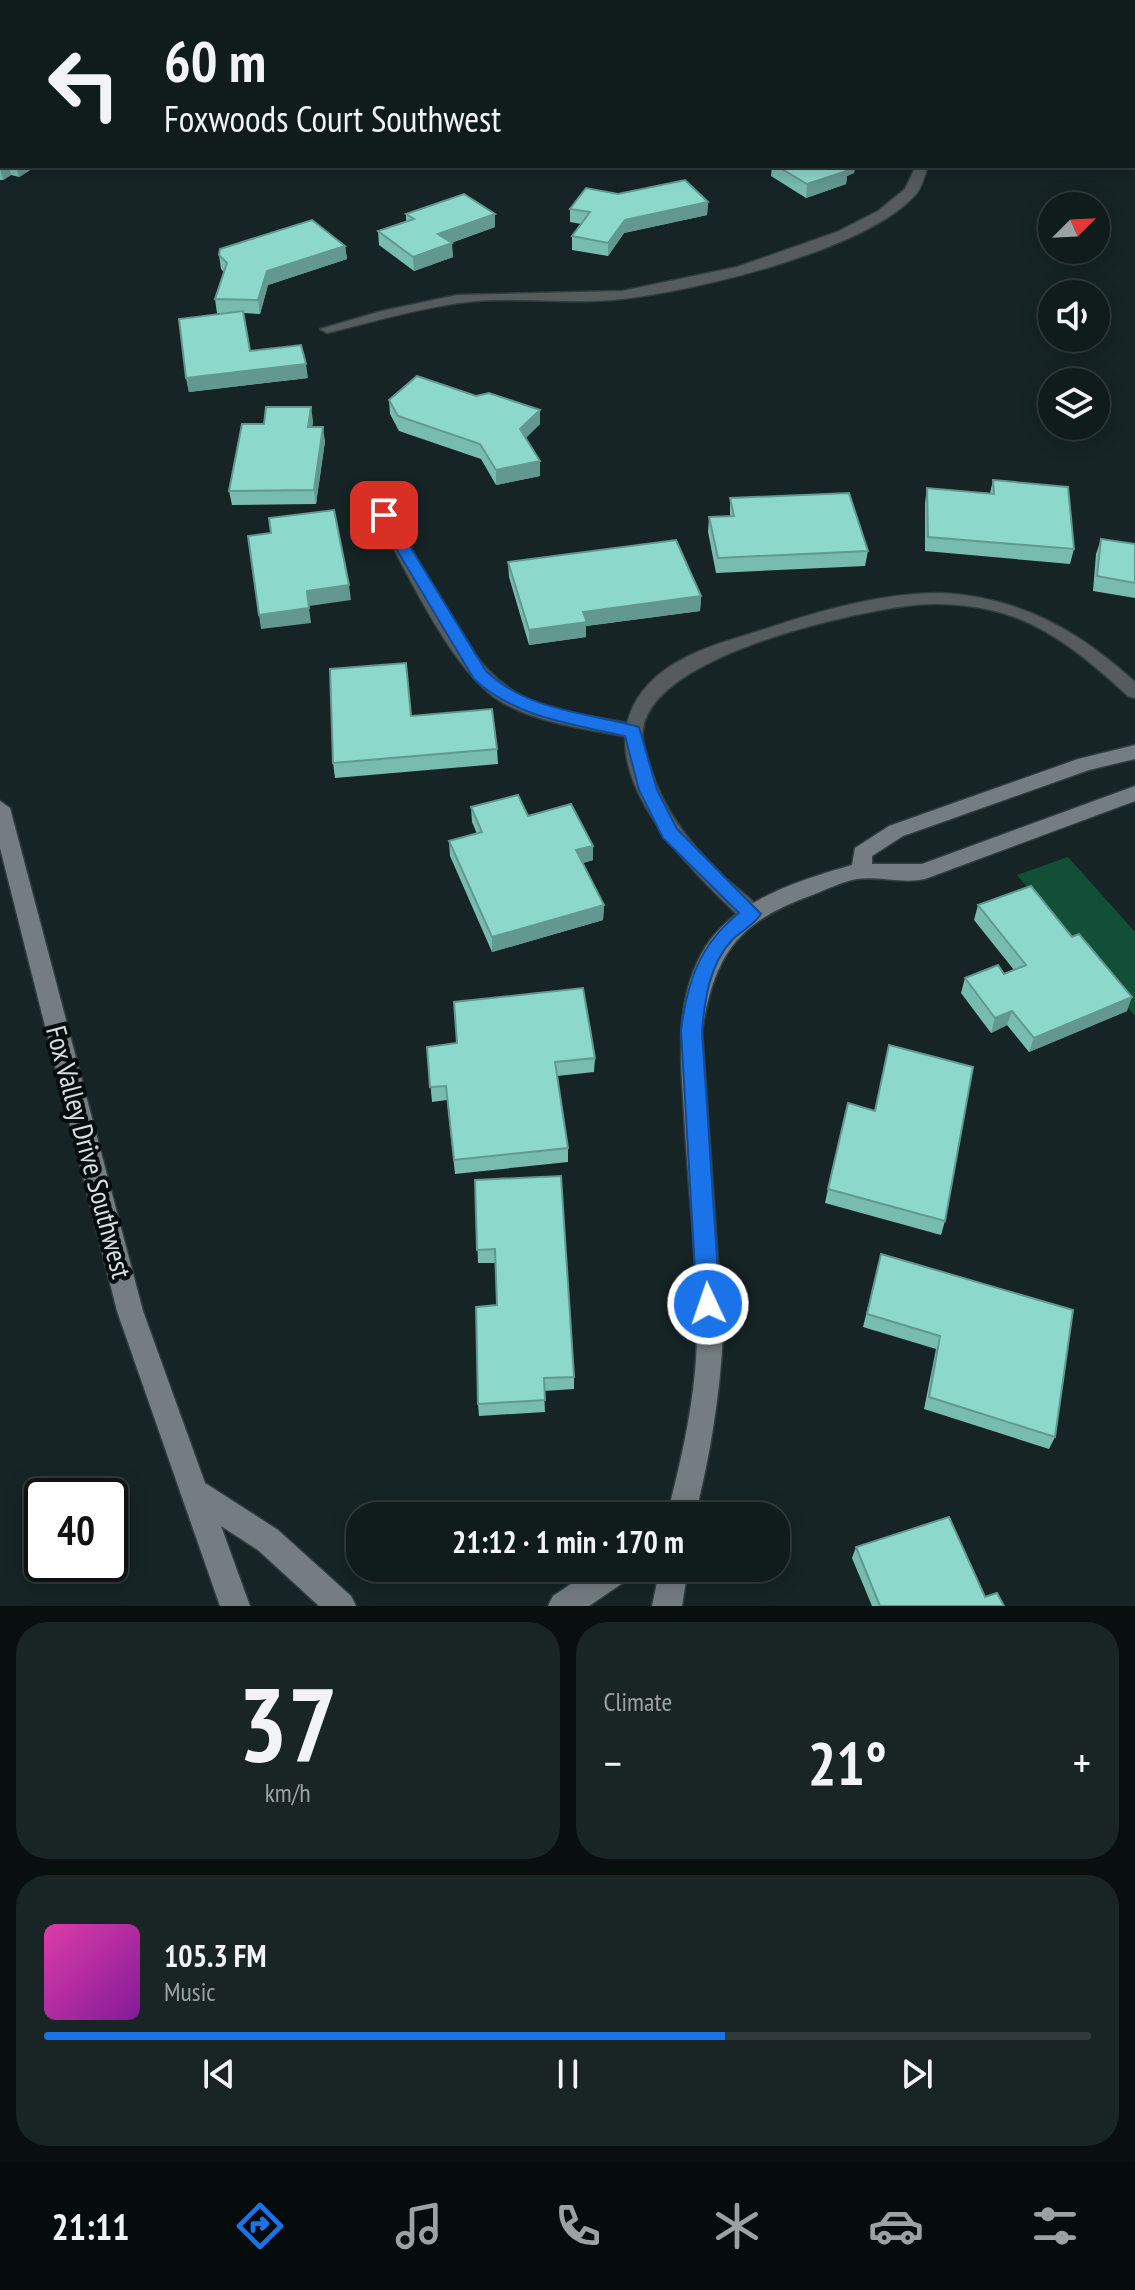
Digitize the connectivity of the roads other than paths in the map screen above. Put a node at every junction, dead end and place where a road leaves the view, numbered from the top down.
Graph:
1 (922, 168) edge
2 (327, 329) dead end
3 (384, 515) dead end
4 (1135, 692) edge
5 (632, 731) junction
6 (1135, 752) edge
7 (1135, 793) edge
8 (0, 808) edge
9 (862, 870) junction
10 (751, 914) junction
11 (192, 1491) junction
12 (685, 1502) edge
13 (599, 1582) edge
14 (671, 1582) edge
15 (235, 1606) edge
16 (341, 1606) edge
17 (563, 1606) edge
18 (667, 1606) edge

1 - 2 street
3 - 5 street
4 - 5 street
5 - 10 street
6 - 9 street
7 - 9 street
8 - 11 street, Fox Valley Drive Southwest
9 - 10 street
10 - 12 street
11 - 15 street, Fox Valley Drive Southwest
11 - 16 street
13 - 17 street
14 - 18 street

